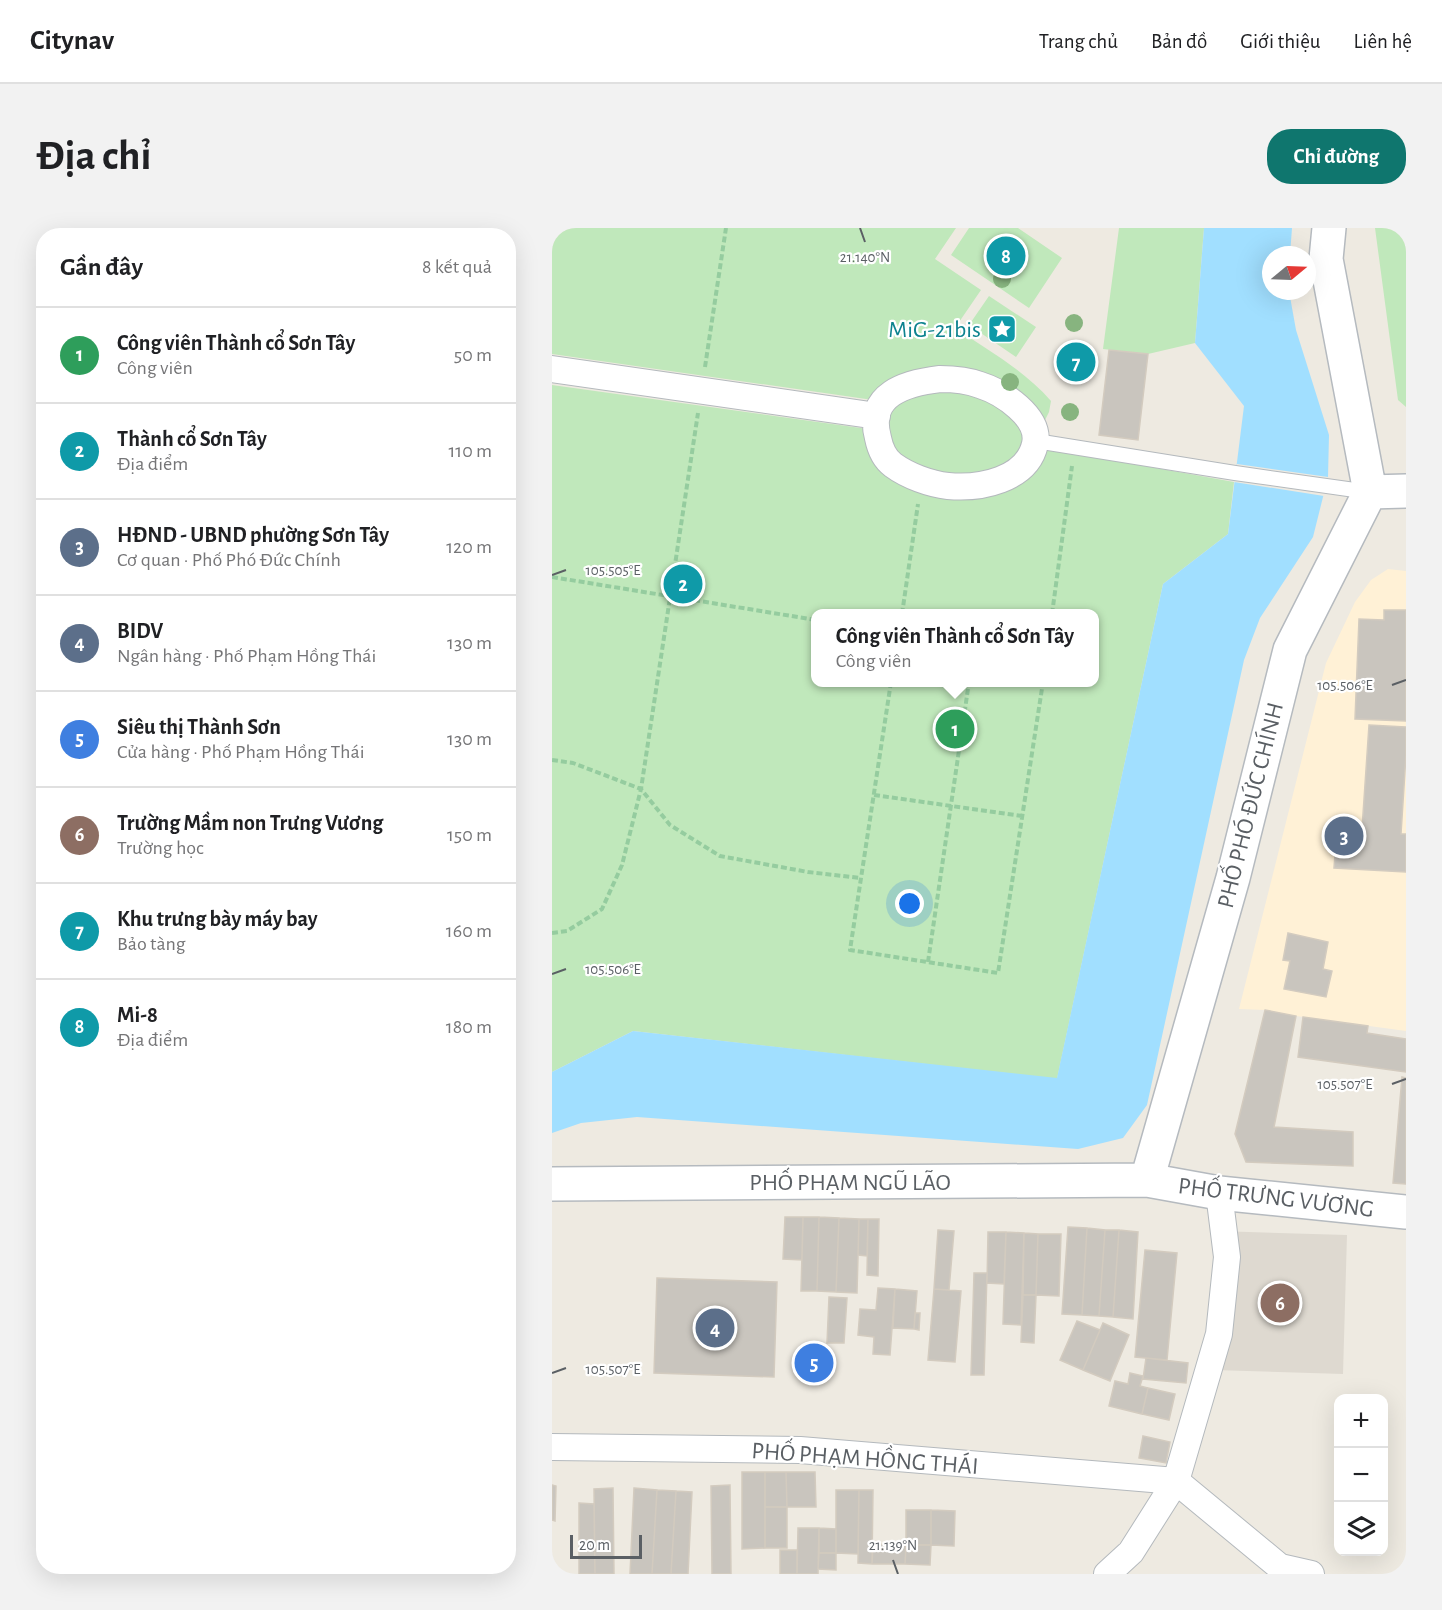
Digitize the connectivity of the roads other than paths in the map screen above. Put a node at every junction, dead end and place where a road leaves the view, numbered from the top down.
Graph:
1 (1329, 228) edge
2 (552, 369) edge
3 (876, 416) junction
4 (1036, 441) junction
5 (1406, 491) edge
6 (1370, 492) junction
7 (1147, 1180) junction
8 (552, 1184) edge
9 (1220, 1193) junction
10 (1406, 1212) edge
11 (552, 1447) edge
12 (1176, 1481) junction
13 (1279, 1571) edge
14 (1107, 1574) edge
15 (1311, 1574) edge

1 - 6 main road
2 - 3 street
3 - 4 street
3 - 4 street
4 - 6 lane
5 - 6 main road
6 - 7 main road, PHỐ PHÓ ĐỨC CHÍNH
7 - 8 main road, PHỐ PHẠM NGŨ LÃO
7 - 9 main road, PHỐ TRƯNG VƯƠNG
9 - 10 main road, PHỐ TRƯNG VƯƠNG
9 - 12 street
11 - 12 street, PHỐ PHẠM HỒNG THÁI
12 - 13 street
12 - 14 street
13 - 15 street

